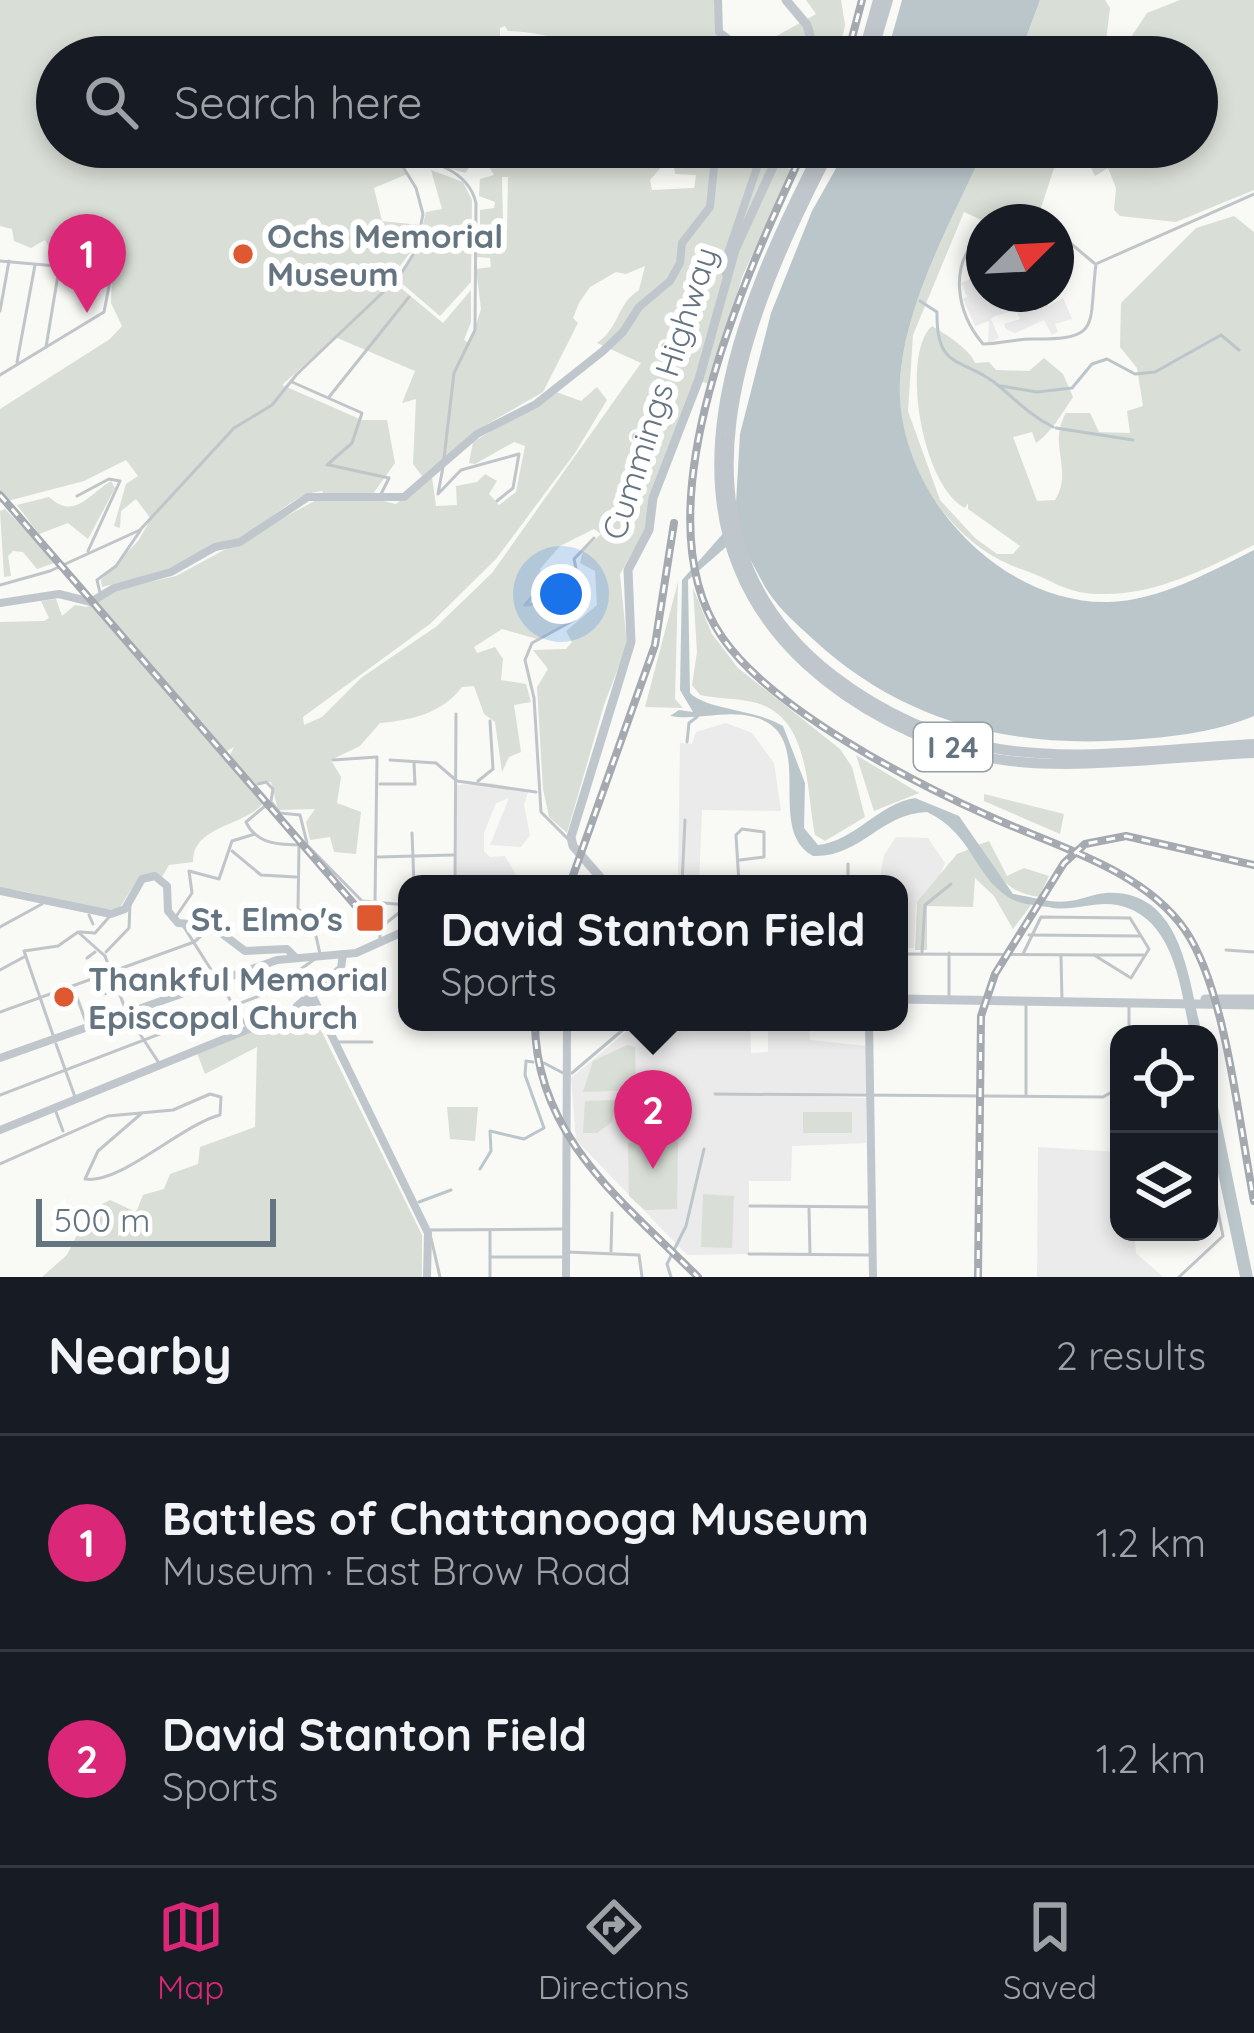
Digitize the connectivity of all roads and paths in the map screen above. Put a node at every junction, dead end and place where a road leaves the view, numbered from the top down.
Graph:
1 (718, 0) edge
2 (786, 0) edge
3 (878, 0) edge
4 (888, 0) edge
5 (723, 36) edge
6 (810, 36) edge
7 (868, 36) edge
8 (878, 36) edge
9 (403, 168) edge
10 (443, 168) edge
11 (714, 168) edge
12 (757, 168) edge
13 (773, 168) edge
14 (811, 168) edge
15 (822, 168) edge
16 (1254, 194) edge
17 (1074, 246) edge
18 (966, 258) edge
19 (0, 261) edge
20 (9, 261) junction
21 (35, 263) junction
22 (1096, 264) junction
23 (60, 267) junction
24 (726, 274) junction
25 (410, 296) dead end
26 (966, 303) edge
27 (0, 311) edge
28 (970, 312) edge
29 (46, 347) junction
30 (17, 364) junction
31 (0, 375) edge
32 (290, 381) junction
33 (328, 398) junction
34 (444, 463) junction
35 (77, 496) dead end
36 (379, 496) junction
37 (497, 501) dead end
38 (726, 523) junction
39 (140, 530) junction
40 (594, 538) dead end
41 (88, 552) junction
42 (734, 554) junction
43 (577, 577) junction
44 (545, 581) dead end
45 (0, 585) edge
46 (98, 597) junction
47 (0, 603) edge
48 (456, 714) dead end
49 (490, 721) dead end
50 (1254, 752) edge
51 (333, 760) dead end
52 (390, 760) dead end
53 (414, 761) junction
54 (455, 778) junction
55 (478, 781) junction
56 (258, 784) dead end
57 (377, 784) junction
58 (538, 792) junction
59 (271, 802) junction
60 (685, 820) dead end
61 (412, 833) dead end
62 (255, 834) junction
63 (571, 842) junction
64 (299, 845) junction
65 (307, 845) junction
66 (230, 851) junction
67 (454, 855) junction
68 (376, 857) junction
69 (415, 857) junction
70 (740, 860) junction
71 (848, 863) dead end
72 (414, 875) edge
73 (454, 875) edge
74 (599, 875) edge
75 (682, 875) edge
76 (739, 875) edge
77 (848, 875) edge
78 (298, 877) junction
79 (951, 884) dead end
80 (0, 891) edge
81 (49, 900) junction
82 (129, 904) junction
83 (375, 904) junction
84 (398, 905) edge
85 (220, 908) dead end
86 (88, 913) junction
87 (398, 913) edge
88 (111, 914) junction
89 (178, 923) junction
90 (93, 924) dead end
91 (212, 926) junction
92 (0, 927) edge
93 (78, 932) junction
94 (398, 934) edge
95 (1027, 935) junction
96 (1143, 936) junction
97 (194, 942) junction
98 (381, 942) junction
99 (1226, 950) dead end
100 (97, 951) junction
101 (1254, 952) edge
102 (950, 953) junction
103 (25, 954) junction
104 (343, 954) junction
105 (908, 954) edge
106 (922, 954) junction
107 (1023, 954) junction
108 (1061, 954) junction
109 (1094, 955) junction
110 (105, 956) junction
111 (318, 956) junction
112 (1145, 956) junction
113 (87, 958) dead end
114 (295, 958) junction
115 (113, 959) dead end
116 (111, 969) junction
117 (0, 970) edge
118 (218, 981) junction
119 (73, 986) junction
120 (119, 990) junction
121 (103, 994) dead end
122 (40, 998) junction
123 (312, 998) junction
124 (908, 999) edge
125 (950, 1000) junction
126 (1026, 1000) junction
127 (1062, 1000) junction
128 (1129, 1002) junction
129 (1254, 1002) edge
130 (235, 1007) junction
131 (0, 1012) edge
132 (127, 1013) junction
133 (1129, 1025) edge
134 (88, 1027) junction
135 (248, 1028) junction
136 (567, 1031) edge
137 (869, 1031) edge
138 (55, 1039) junction
139 (145, 1040) junction
140 (332, 1042) junction
141 (372, 1042) dead end
142 (0, 1058) edge
143 (160, 1064) junction
144 (66, 1070) junction
145 (1110, 1093) edge
146 (716, 1094) dead end
147 (0, 1095) edge
148 (871, 1095) junction
149 (1026, 1096) junction
150 (76, 1099) junction
151 (54, 1108) junction
152 (142, 1112) junction
153 (0, 1128) edge
154 (64, 1133) junction
155 (0, 1164) edge
156 (750, 1206) dead end
157 (809, 1207) junction
158 (872, 1207) junction
159 (612, 1214) dead end
160 (490, 1229) junction
161 (566, 1229) junction
162 (428, 1232) junction
163 (1217, 1241) edge
164 (611, 1252) junction
165 (566, 1254) junction
166 (749, 1254) dead end
167 (810, 1255) junction
168 (873, 1255) junction
169 (490, 1256) junction
170 (641, 1276) edge
171 (427, 1277) edge
172 (440, 1277) edge
173 (490, 1277) edge
174 (566, 1277) edge
175 (632, 1277) edge
176 (873, 1277) edge
177 (1179, 1277) edge

1 - 5 main road
2 - 6 main road
3 - 7 highway
4 - 8 highway
9 - 32 street
10 - 34 street
11 - 34 main road
12 - 24 main road
13 - 24 main road, Cummings Highway
14 - 38 highway, I 24
15 - 38 highway, I 24
16 - 22 street
17 - 22 street
18 - 26 street
19 - 20 street
20 - 21 street
20 - 27 street
21 - 23 street
21 - 30 street
22 - 28 street
23 - 29 street
23 - 29 street
24 - 63 main road, Cummings Highway
25 - 33 street
29 - 30 street
30 - 31 street
32 - 33 street
32 - 39 street
33 - 36 street
34 - 36 main road
34 - 37 street
35 - 41 street
36 - 46 main road
38 - 42 highway, I 24
39 - 41 street
39 - 46 street
40 - 43 street
41 - 45 street
42 - 50 highway, I 24
42 - 50 highway, I 24
43 - 44 street
43 - 58 street
46 - 47 main road
48 - 54 street
49 - 55 street
51 - 57 street
52 - 53 street
53 - 54 street
53 - 57 street
54 - 55 street
54 - 67 street
55 - 58 street
56 - 59 street
57 - 68 street
58 - 63 street
59 - 62 street
59 - 65 street
60 - 75 street
61 - 69 street
62 - 64 street
62 - 66 street
63 - 74 main road
64 - 65 street
64 - 78 street
65 - 83 street
66 - 78 street
66 - 89 street
67 - 69 street
67 - 73 street
68 - 69 street
68 - 83 street
69 - 72 street
70 - 70 street
70 - 76 street
71 - 77 street
78 - 111 street
79 - 106 street
80 - 81 main road
81 - 86 main road
81 - 92 street
82 - 88 main road
82 - 89 main road
82 - 110 street
83 - 84 street
85 - 91 street
86 - 88 main road
86 - 90 street
87 - 98 street
88 - 93 street
89 - 91 main road
89 - 97 street
91 - 97 street
91 - 114 main road
93 - 100 street
93 - 103 street
94 - 98 main road
95 - 96 street
95 - 96 street
95 - 107 street
96 - 112 street
97 - 116 street
97 - 118 street
98 - 104 main road
99 - 101 street
100 - 110 street
100 - 113 street
102 - 106 street
102 - 107 street
102 - 125 street
103 - 117 street
103 - 122 street
104 - 111 main road
104 - 123 main road
105 - 106 street
107 - 108 street
108 - 109 street
108 - 127 street
109 - 112 street
109 - 112 street
110 - 116 street
111 - 114 main road
111 - 130 street
114 - 118 main road
115 - 116 street
116 - 119 street
116 - 120 street
118 - 130 street
118 - 132 main road
119 - 122 street
119 - 134 street
120 - 121 street
120 - 132 street
122 - 131 street
122 - 138 street
123 - 135 main road
123 - 140 main road
124 - 125 main road
125 - 126 main road
126 - 127 main road
126 - 149 street
127 - 128 main road
128 - 129 main road
128 - 133 street
130 - 135 street
130 - 139 street
132 - 134 main road
132 - 139 street
134 - 138 main road
135 - 143 main road
136 - 161 main road
137 - 148 main road
138 - 142 main road
138 - 144 street
139 - 143 street
139 - 144 street
140 - 141 street
140 - 162 main road
143 - 150 main road
144 - 147 street
144 - 150 street
145 - 149 street
146 - 148 street
148 - 149 street
148 - 158 main road
150 - 151 main road
151 - 153 main road
151 - 154 street
152 - 152 street
152 - 154 street
154 - 155 street
156 - 157 street
157 - 158 street
157 - 167 street
158 - 168 main road
159 - 164 street
160 - 161 street
160 - 162 street
160 - 169 street
161 - 165 main road
162 - 171 main road
162 - 172 street
163 - 177 street
164 - 165 street
164 - 170 street
165 - 169 street
165 - 174 main road
166 - 167 street
167 - 168 street
168 - 176 main road
169 - 173 street
170 - 175 street

